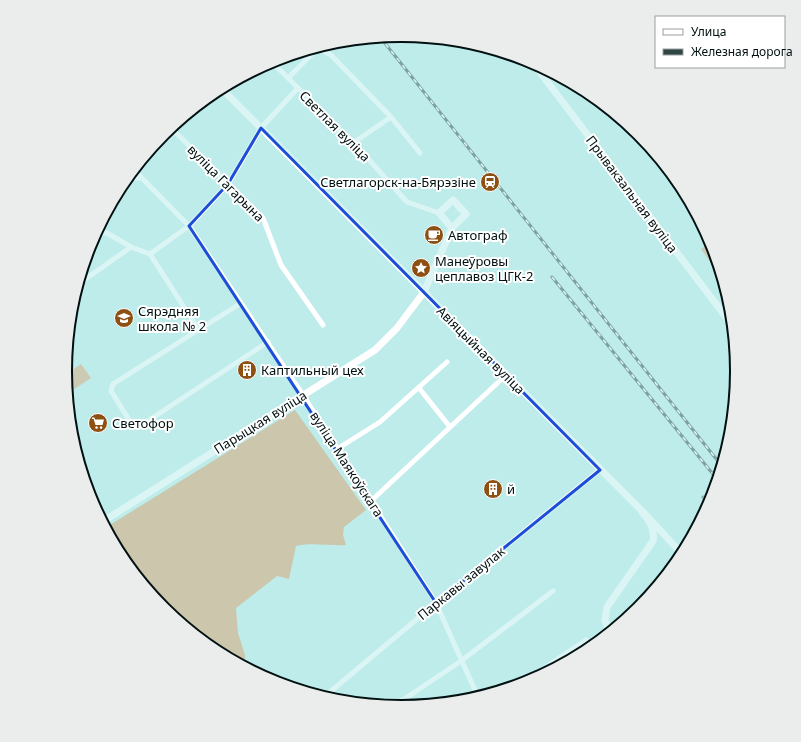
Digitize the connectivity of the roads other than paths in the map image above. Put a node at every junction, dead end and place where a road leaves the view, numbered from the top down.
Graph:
1 (324, 51) edge
2 (312, 54) edge
3 (276, 66) edge
4 (541, 74) edge
5 (288, 78) junction
6 (298, 88) junction
7 (225, 92) edge
8 (391, 117) junction
9 (261, 128) junction
10 (175, 132) edge
11 (353, 143) junction
12 (420, 153) dead end
13 (137, 174) edge
14 (134, 178) edge
15 (141, 178) junction
16 (228, 184) junction
17 (439, 213) junction
18 (189, 226) junction
19 (452, 228) junction
20 (102, 233) edge
21 (132, 247) junction
22 (150, 254) junction
23 (85, 280) edge
24 (424, 292) junction
25 (241, 303) junction
26 (725, 315) edge
27 (323, 325) dead end
28 (198, 329) junction
29 (268, 342) junction
30 (447, 362) dead end
31 (506, 375) junction
32 (419, 388) junction
33 (303, 395) junction
34 (450, 427) junction
35 (338, 449) junction
36 (600, 470) junction
37 (371, 501) junction
38 (642, 512) junction
39 (106, 519) edge
40 (677, 549) edge
41 (553, 591) dead end
42 (436, 603) junction
43 (607, 627) edge
44 (586, 640) dead end
45 (461, 661) junction
46 (555, 661) edge
47 (329, 692) edge
48 (475, 692) edge
49 (403, 700) edge

1 - 8 street
2 - 5 street
3 - 5 street, Светлая вуліца
4 - 26 street, Прывакзальная вуліца
5 - 6 street, Светлая вуліца
6 - 9 street
6 - 11 street, Светлая вуліца
7 - 9 street, Авіяцыйная вуліца
8 - 11 street
8 - 12 street
9 - 16 street
9 - 24 street, Авіяцыйная вуліца
10 - 16 street, вуліца Гагарына
11 - 17 street, Светлая вуліца
13 - 15 street, вуліца Маякоўскага
14 - 15 street
15 - 18 street, вуліца Маякоўскага
16 - 18 street
16 - 27 street, вуліца Гагарына
17 - 19 street
17 - 19 street
18 - 22 street
18 - 25 street, вуліца Маякоўскага
19 - 24 street, Парыцкая вуліца
20 - 21 street
21 - 22 street
21 - 23 street
22 - 28 street
24 - 31 street, Авіяцыйная вуліца
24 - 33 street, Парыцкая вуліца
25 - 28 street
25 - 29 street, вуліца Маякоўскага
28 - 29 street
29 - 33 street, вуліца Маякоўскага
30 - 32 street
31 - 34 street
31 - 36 street, Авіяцыйная вуліца
32 - 34 street
32 - 35 street
33 - 35 street, вуліца Маякоўскага
33 - 39 street, Парыцкая вуліца
34 - 37 street
35 - 37 street, вуліца Маякоўскага
36 - 38 street, Авіяцыйная вуліца
36 - 42 street, Паркавы завулак
37 - 42 street, вуліца Маякоўскага
38 - 40 street
38 - 43 street, Авіяцыйная вуліца
41 - 45 street
42 - 45 street, вуліца Маякоўскага
42 - 47 street, Паркавы завулак
44 - 46 street
45 - 48 street, вуліца Маякоўскага
45 - 49 street

